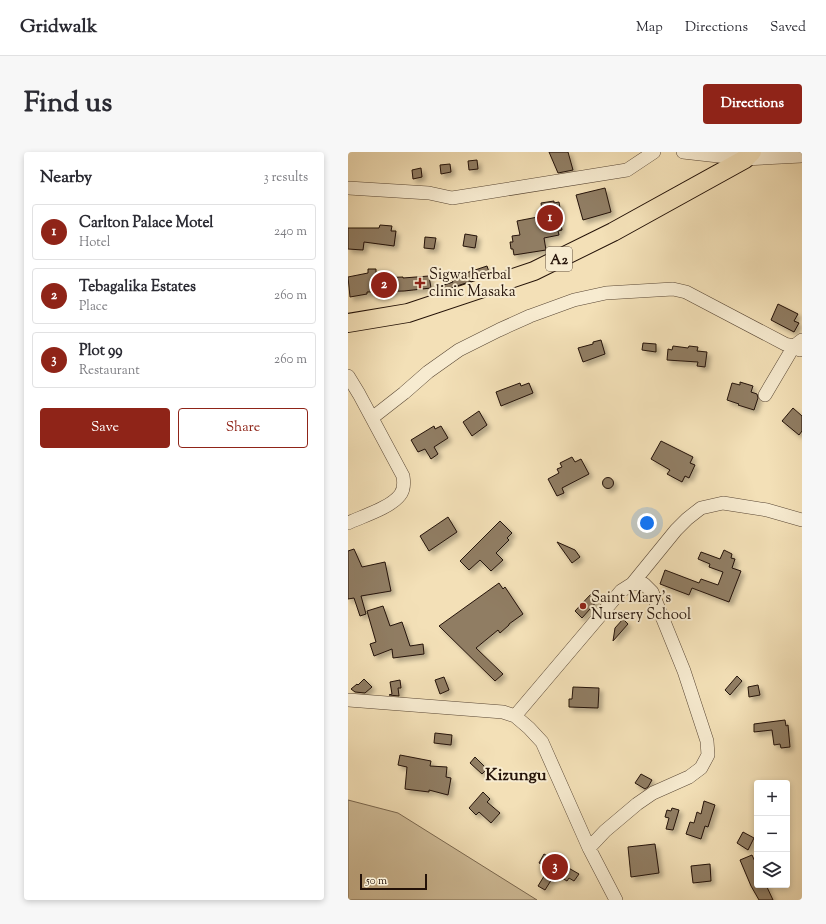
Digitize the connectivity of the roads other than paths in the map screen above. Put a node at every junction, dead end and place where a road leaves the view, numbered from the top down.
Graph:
1 (654, 152) edge
2 (683, 152) edge
3 (749, 156) edge
4 (802, 156) edge
5 (348, 188) edge
6 (348, 323) edge
7 (799, 346) edge
8 (348, 376) edge
9 (765, 395) dead end
10 (372, 418) junction
11 (802, 520) edge
12 (348, 522) edge
13 (632, 584) junction
14 (348, 700) edge
15 (515, 716) junction
16 (589, 848) junction
17 (616, 900) edge

1 - 5 street
2 - 3 street
3 - 4 street
3 - 6 highway, A2
7 - 9 street
7 - 10 street
8 - 10 street
10 - 12 street
11 - 13 street
13 - 15 street
13 - 16 street
14 - 15 street
15 - 16 street
16 - 17 street

